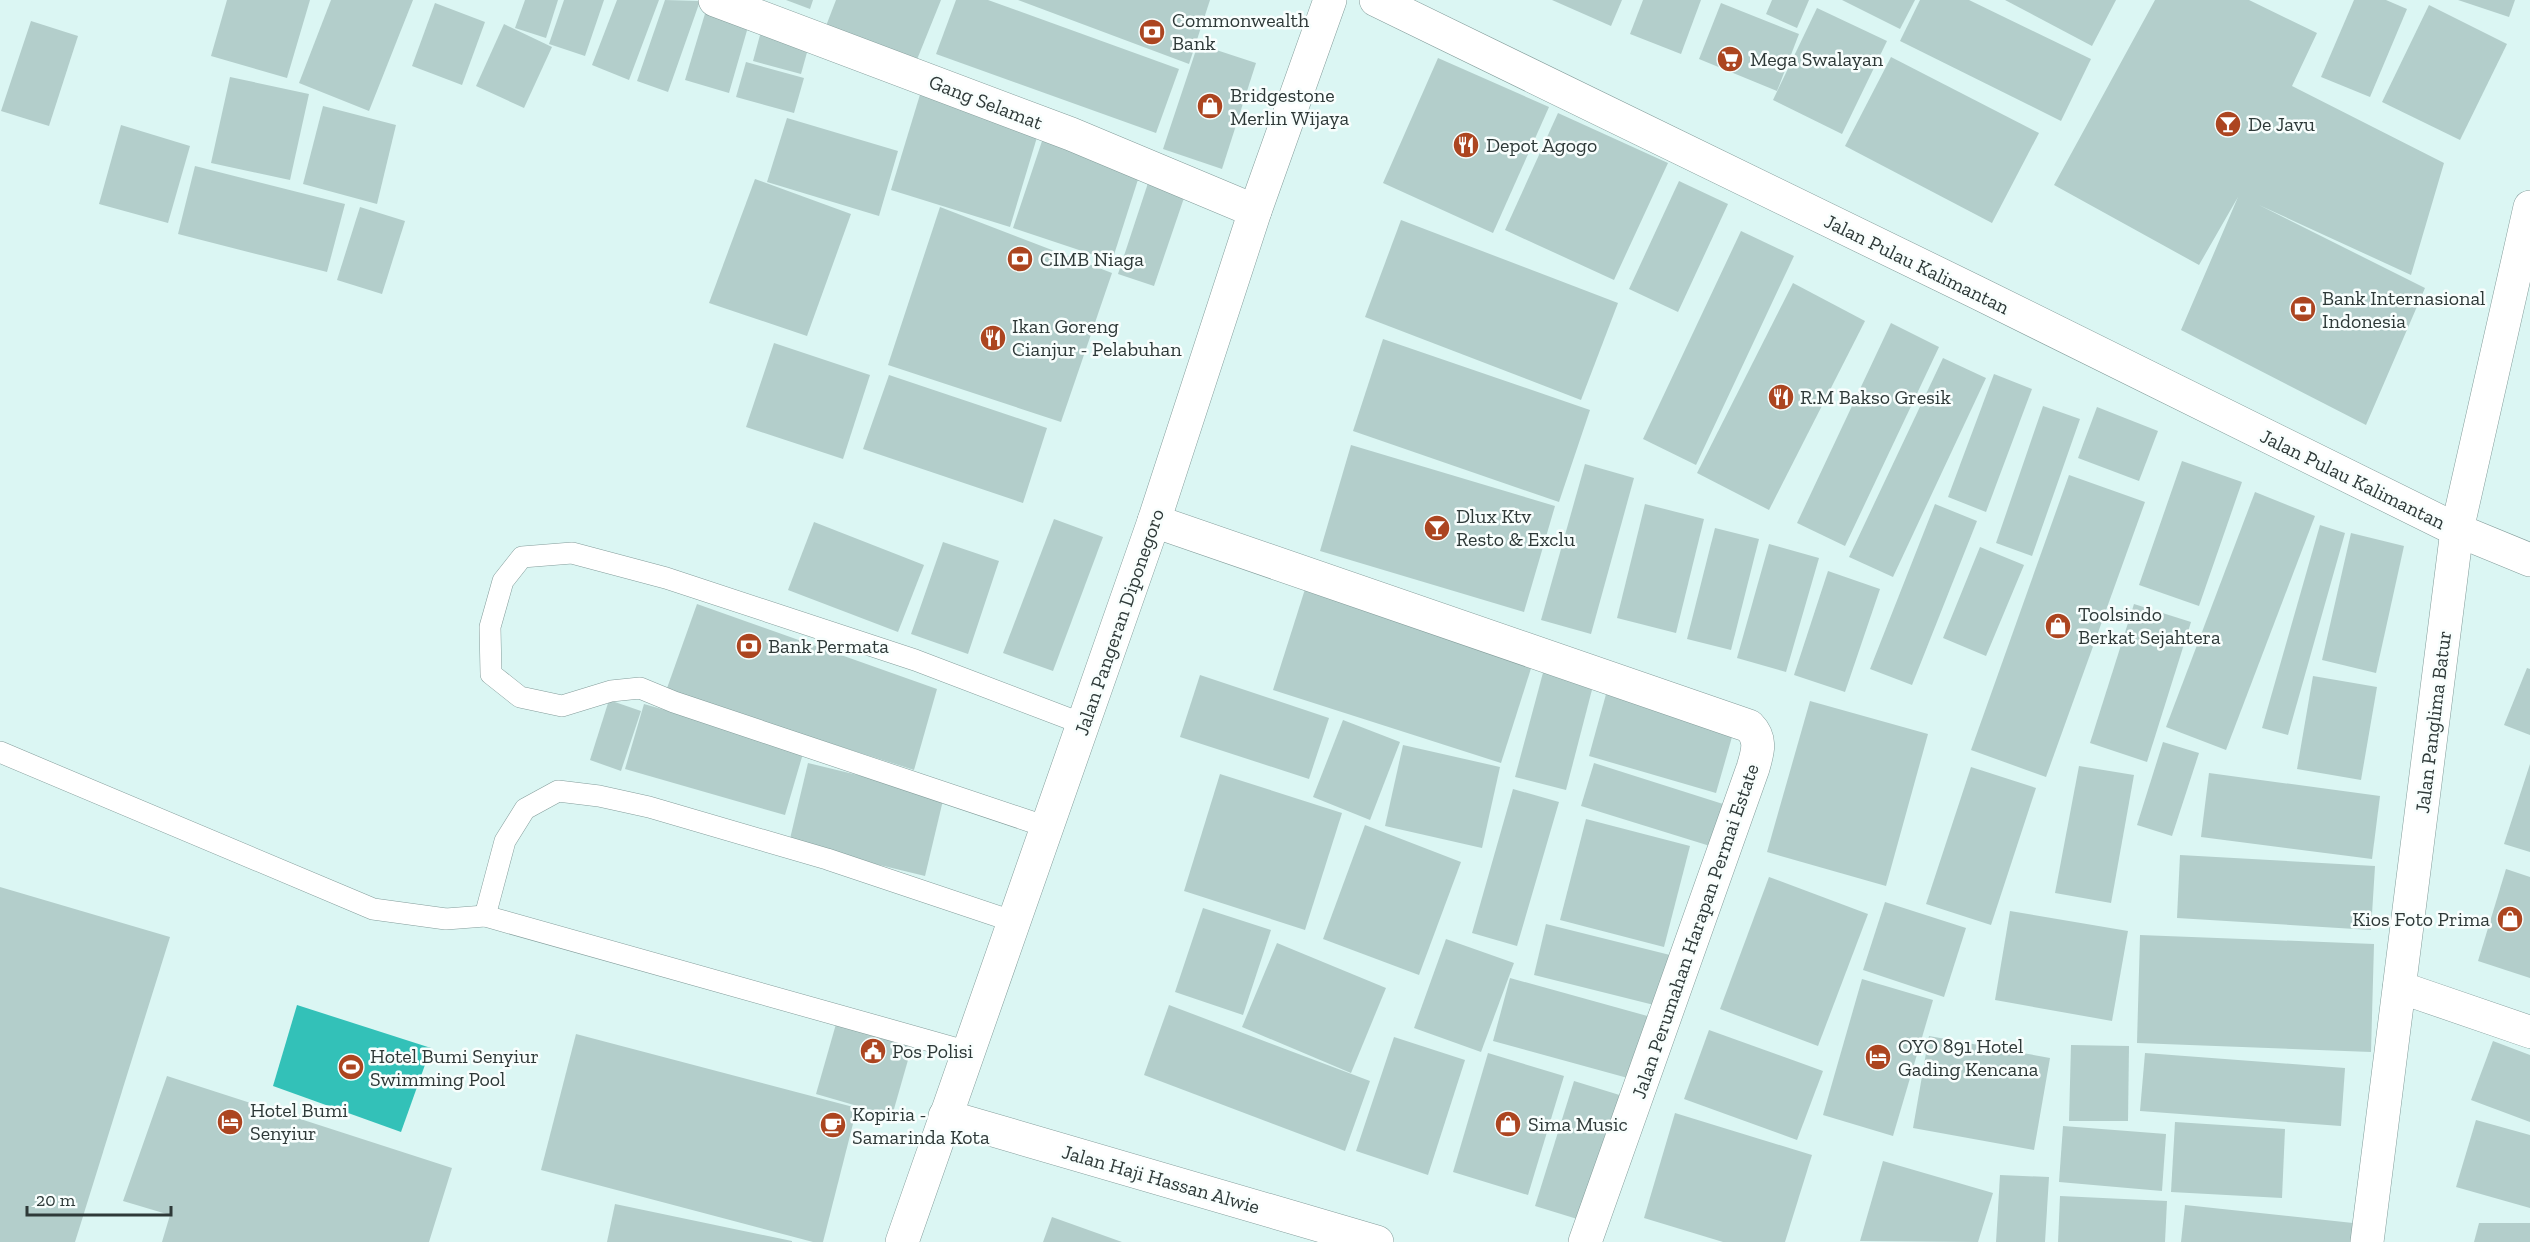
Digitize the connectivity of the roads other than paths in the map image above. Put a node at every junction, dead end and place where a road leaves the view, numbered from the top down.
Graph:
1 (715, 0) edge
2 (1330, 0) edge
3 (1376, 0) edge
4 (2530, 207) edge
5 (1255, 211) junction
6 (1154, 521) junction
7 (2457, 530) junction
8 (2530, 560) edge
9 (1083, 724) junction
10 (0, 752) edge
11 (1047, 827) junction
12 (485, 916) junction
13 (1015, 922) junction
14 (2399, 987) junction
15 (2530, 1032) edge
16 (969, 1052) junction
17 (945, 1116) junction
18 (902, 1242) edge
19 (1377, 1242) edge
20 (1585, 1242) edge
21 (2367, 1242) edge

1 - 5 street, Gang Selamat
2 - 5 street, Jalan Pangeran Diponegoro
3 - 7 street, Jalan Pulau Kalimantan
4 - 7 street, Jalan Panglima Batur
5 - 6 street, Jalan Pangeran Diponegoro
6 - 9 street, Jalan Pangeran Diponegoro
6 - 20 street, Jalan Perumahan Harapan Permai Estate
7 - 8 street, Jalan Pulau Kalimantan
7 - 14 street, Jalan Panglima Batur
9 - 11 street, Jalan Pangeran Diponegoro
9 - 11 lane
10 - 12 lane
11 - 13 street, Jalan Pangeran Diponegoro
12 - 13 lane
12 - 16 lane
13 - 16 street, Jalan Pangeran Diponegoro
14 - 15 street
14 - 21 street, Jalan Panglima Batur
16 - 17 street, Jalan Pangeran Diponegoro
17 - 18 street, Jalan Pangeran Diponegoro
17 - 19 street, Jalan Haji Hassan Alwie

